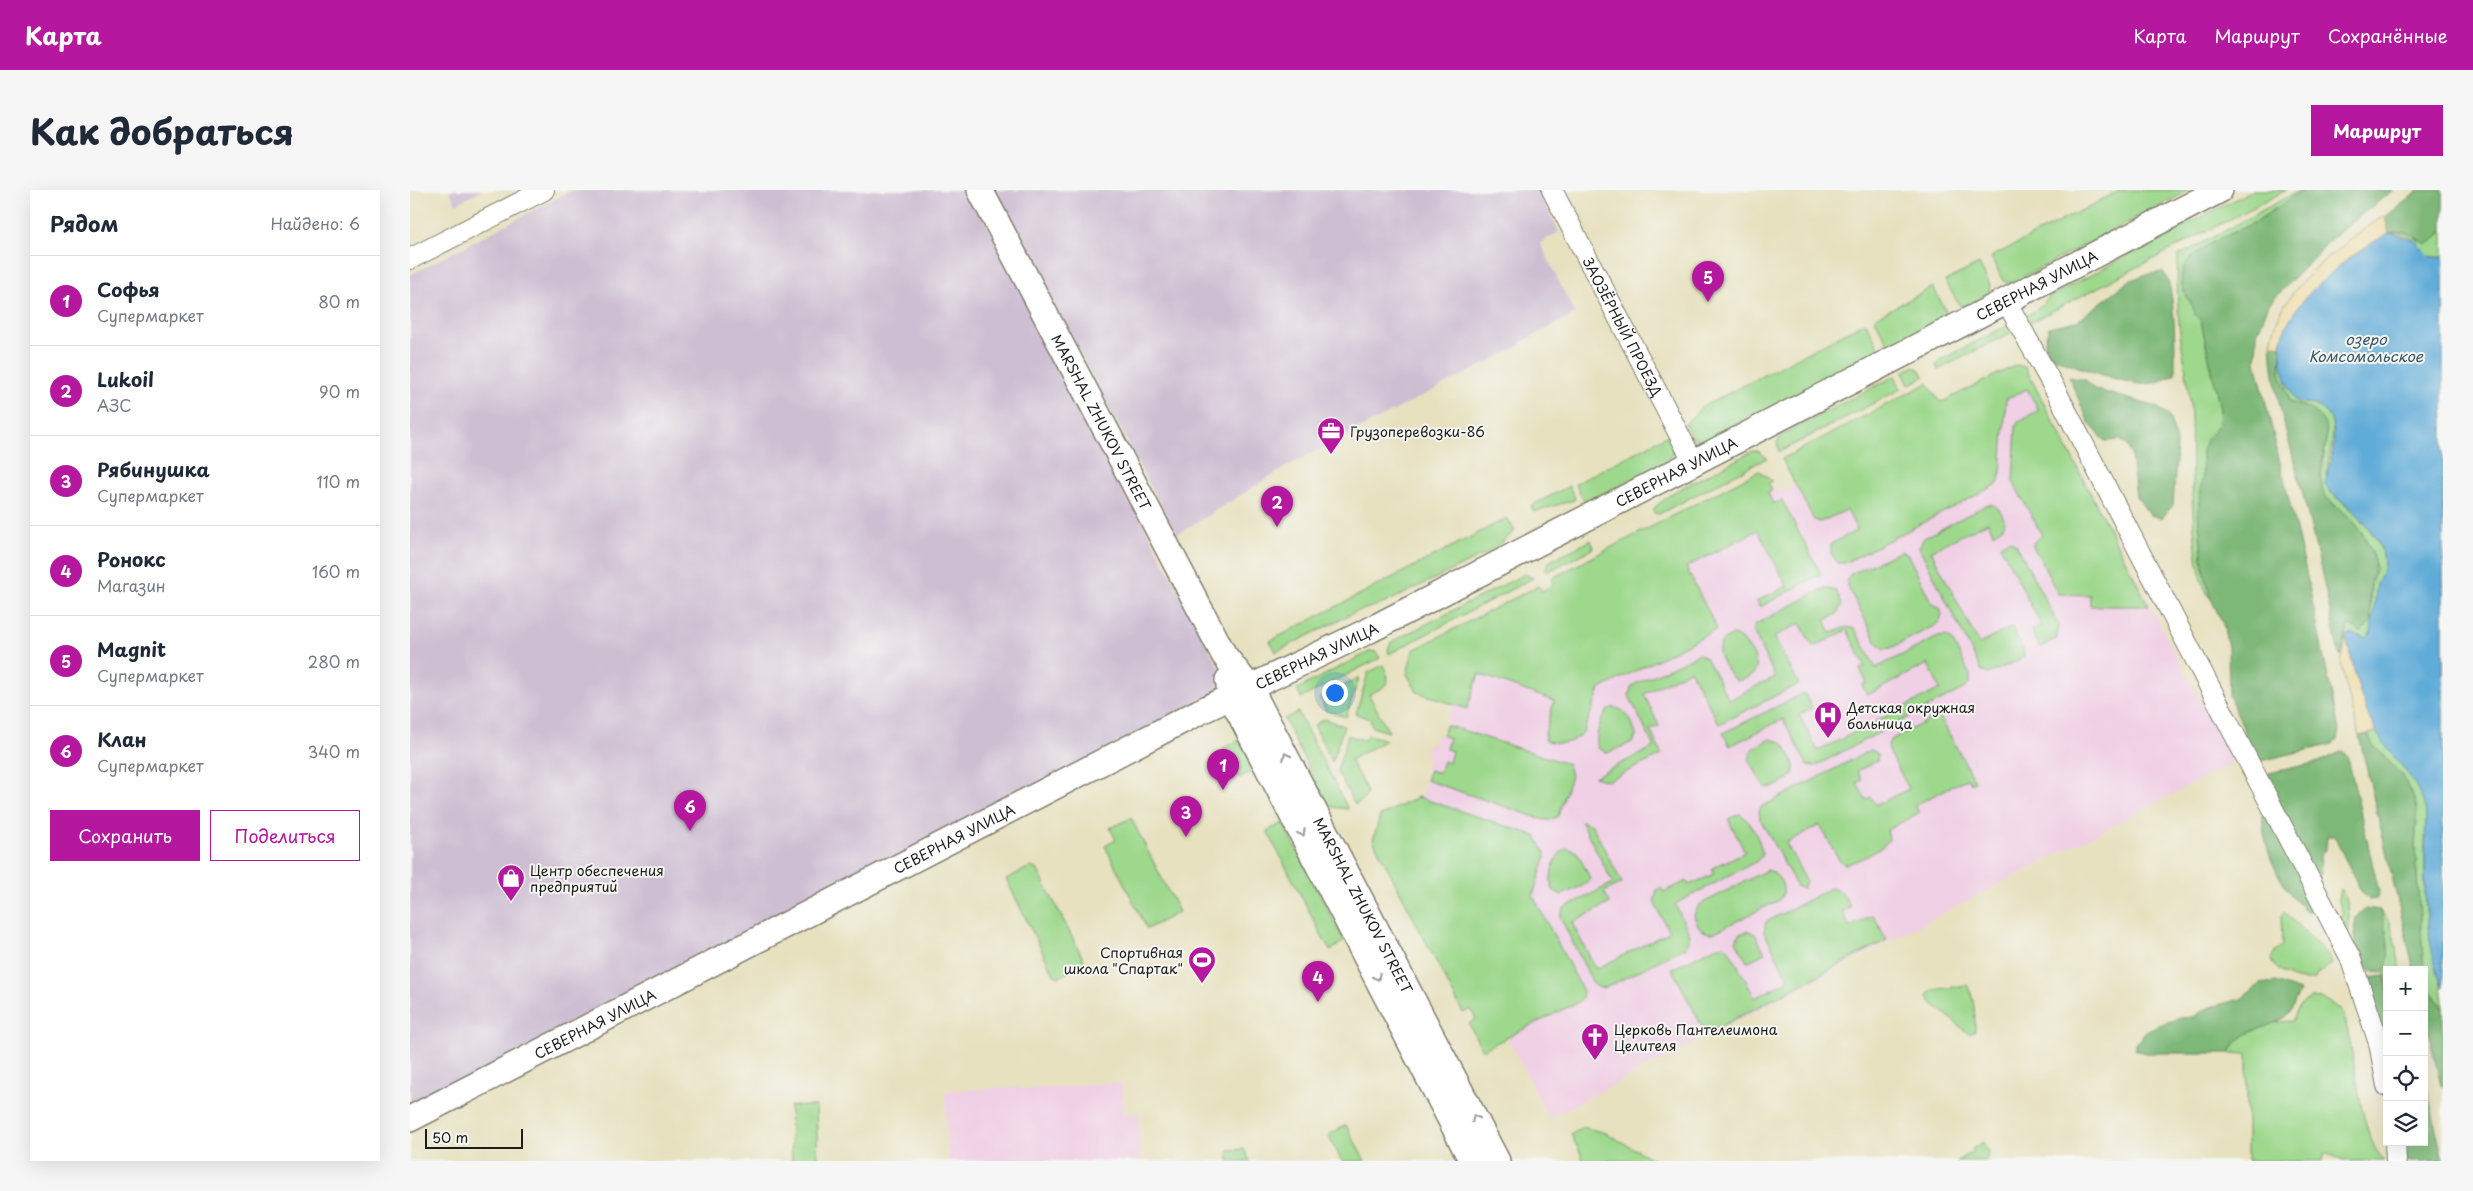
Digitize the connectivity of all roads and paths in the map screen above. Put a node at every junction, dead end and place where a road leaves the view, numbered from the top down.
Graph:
1 (544, 190) edge
2 (980, 190) edge
3 (1552, 190) edge
4 (2220, 190) edge
5 (410, 259) edge
6 (2006, 301) junction
7 (1694, 463) junction
8 (1241, 692) junction
9 (1295, 796) junction
10 (2383, 1064) edge
11 (410, 1118) edge
12 (2395, 1146) edge
13 (1472, 1161) edge
14 (1497, 1161) edge
15 (2396, 1161) edge

1 - 5 street
2 - 8 main road, MARSHAL ZHUKOV STREET
3 - 7 street, ЗАОЗЁРНЫЙ ПРОЕЗД
4 - 6 main road, СЕВЕРНАЯ УЛИЦА
6 - 7 main road, СЕВЕРНАЯ УЛИЦА
6 - 10 street
7 - 8 main road, СЕВЕРНАЯ УЛИЦА
8 - 9 main road, MARSHAL ZHUKOV STREET
8 - 11 main road, СЕВЕРНАЯ УЛИЦА
9 -> 13 main road, MARSHAL ZHUKOV STREET
14 -> 9 main road, MARSHAL ZHUKOV STREET
12 - 15 street

